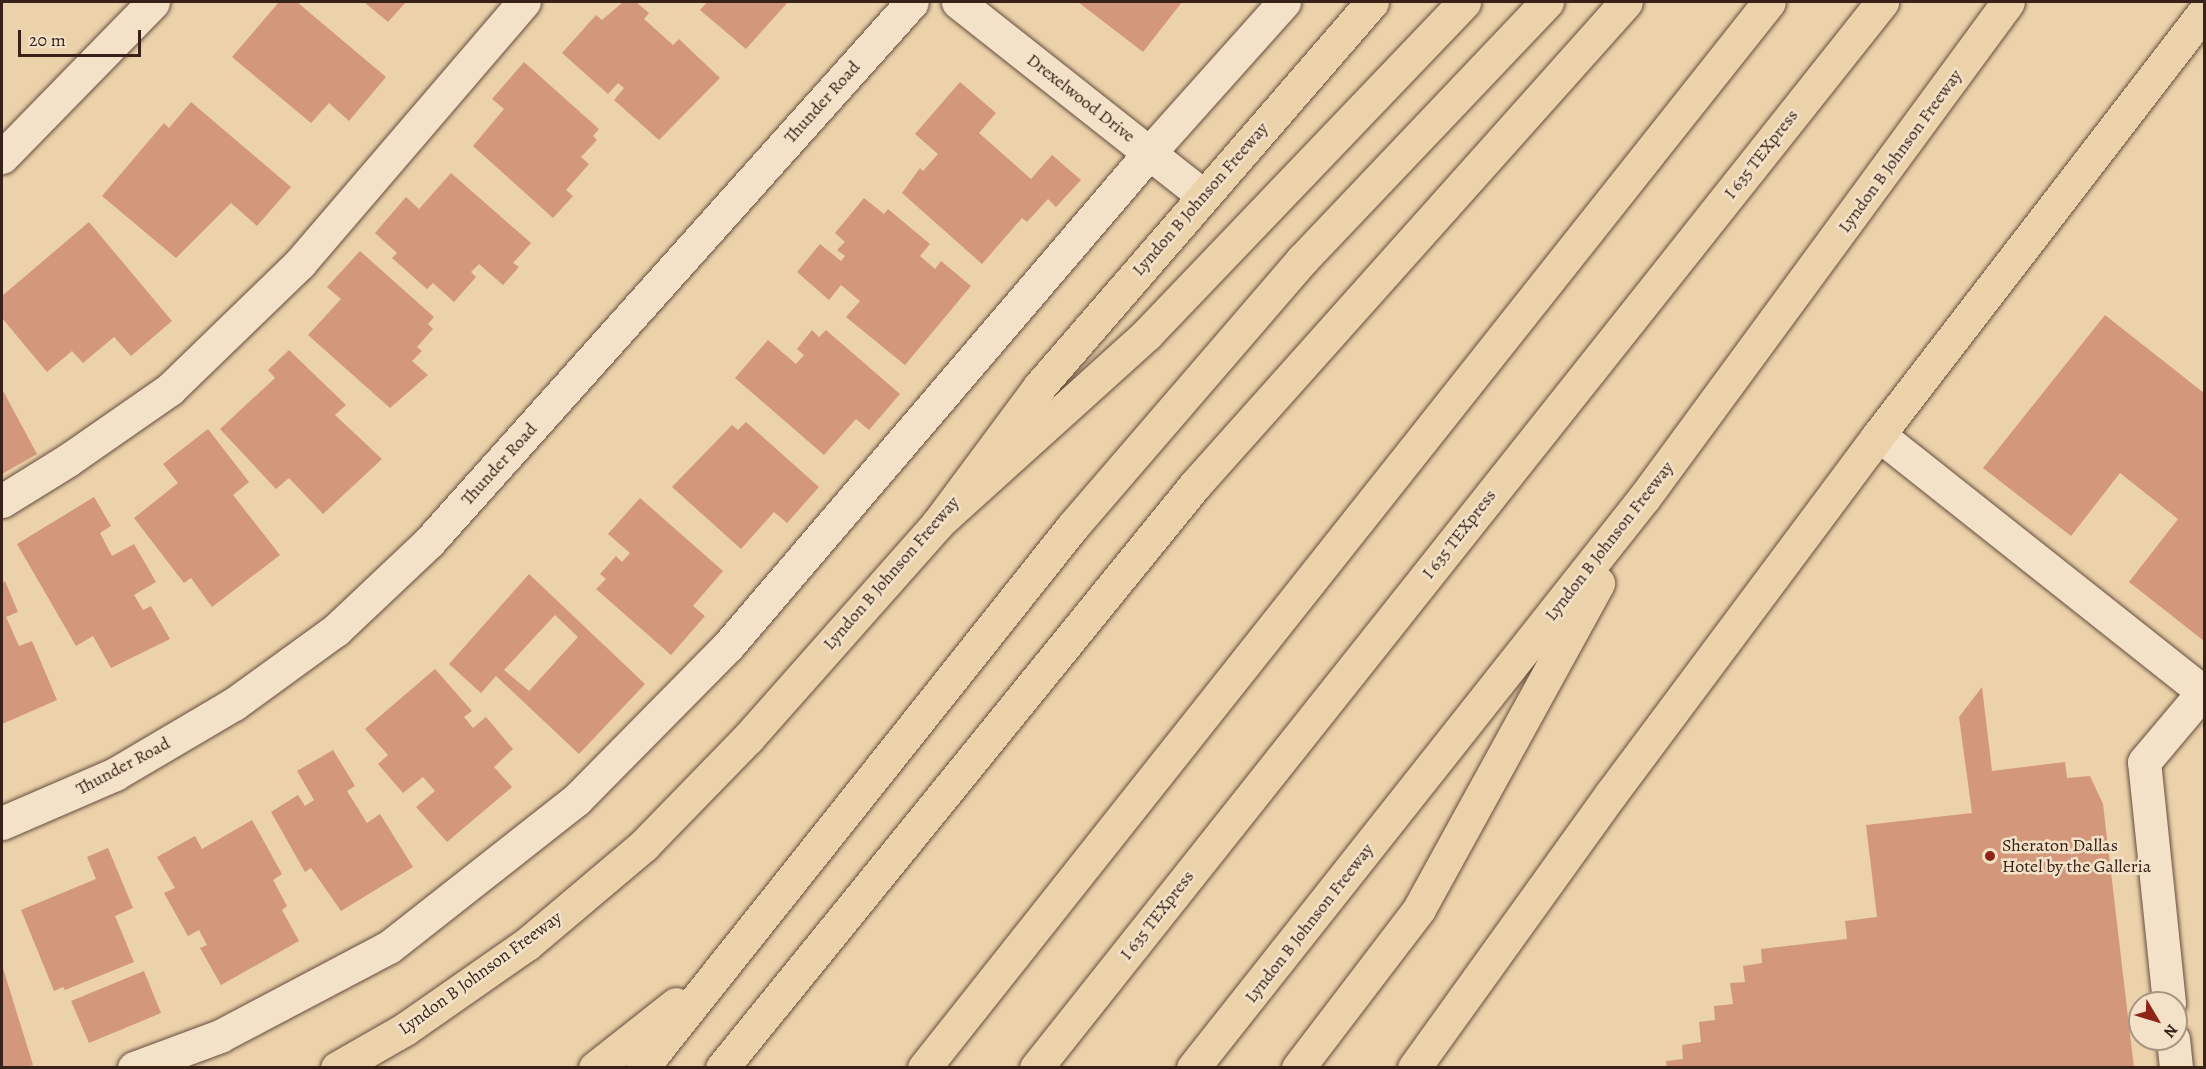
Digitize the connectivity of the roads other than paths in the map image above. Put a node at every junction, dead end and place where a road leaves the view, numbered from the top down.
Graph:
1 (153, 2) edge
2 (524, 2) edge
3 (912, 2) edge
4 (958, 2) edge
5 (1284, 2) edge
6 (1372, 2) edge
7 (1464, 2) edge
8 (1547, 2) edge
9 (1626, 2) edge
10 (1769, 2) edge
11 (1882, 2) edge
12 (2008, 2) edge
13 (2205, 12) edge
14 (1150, 152) junction
15 (2, 157) edge
16 (1202, 195) junction
17 (1879, 435) junction
18 (1644, 498) junction
19 (2, 501) edge
20 (938, 523) junction
21 (2204, 693) edge
22 (2, 823) edge
23 (710, 977) junction
24 (2168, 991) edge
25 (2174, 1051) edge
26 (134, 1068) edge
27 (338, 1068) edge
28 (595, 1068) edge
29 (642, 1068) edge
30 (722, 1068) edge
31 (924, 1068) edge
32 (1036, 1068) edge
33 (1193, 1068) edge
34 (1299, 1068) edge
35 (1414, 1068) edge
36 (2176, 1068) edge

1 - 15 street
2 - 19 street
3 - 22 street, Thunder Road
4 - 14 street, Drexelwood Drive
5 - 14 street
6 - 16 main road, Lyndon B Johnson Freeway
7 - 20 main road
8 - 23 main road
9 - 30 main road
10 - 31 main road
11 - 32 main road, I 635 TEXpress
12 - 18 main road, Lyndon B Johnson Freeway
13 - 17 main road
14 - 16 street, Drexelwood Drive
14 - 26 street
16 - 20 main road, Lyndon B Johnson Freeway
17 - 21 street
17 - 35 main road
18 - 33 main road, Lyndon B Johnson Freeway
18 - 34 main road
20 - 27 main road, Lyndon B Johnson Freeway
21 - 24 street
23 - 28 main road
23 - 29 main road
25 - 36 street

